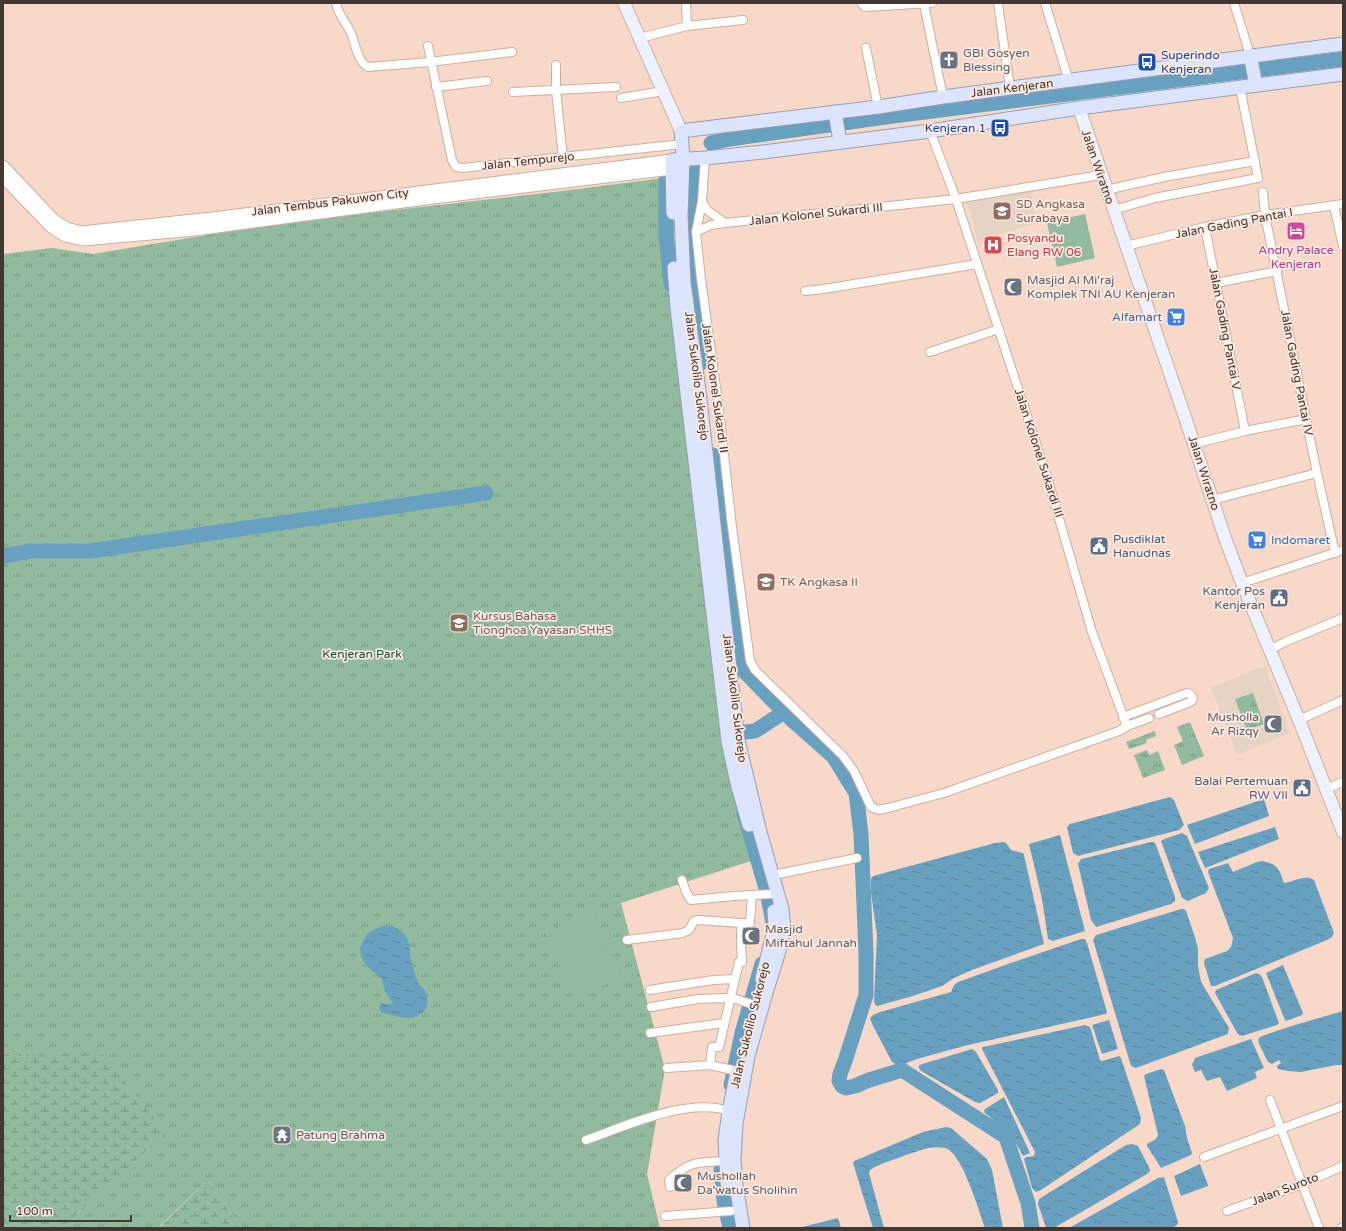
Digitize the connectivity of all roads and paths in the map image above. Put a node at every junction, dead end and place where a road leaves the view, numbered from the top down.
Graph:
1 (336, 3) edge
2 (624, 3) edge
3 (686, 3) edge
4 (861, 3) edge
5 (932, 3) edge
6 (998, 3) edge
7 (1045, 3) edge
8 (1234, 3) edge
9 (924, 4) edge
10 (743, 20) dead end
11 (687, 26) junction
12 (640, 38) junction
13 (1343, 44) edge
14 (428, 46) dead end
15 (866, 48) dead end
16 (512, 52) dead end
17 (1250, 56) junction
18 (430, 62) junction
19 (556, 65) dead end
20 (1343, 74) edge
21 (487, 81) dead end
22 (1069, 81) junction
23 (1256, 84) junction
24 (436, 87) junction
25 (616, 87) dead end
26 (1240, 87) junction
27 (1010, 88) junction
28 (556, 90) junction
29 (663, 91) junction
30 (513, 92) dead end
31 (943, 97) junction
32 (621, 98) dead end
33 (878, 107) junction
34 (1079, 108) junction
35 (835, 113) junction
36 (681, 131) junction
37 (930, 131) junction
38 (840, 142) junction
39 (682, 144) junction
40 (563, 158) junction
41 (705, 158) junction
42 (1255, 162) junction
43 (677, 164) junction
44 (3, 166) edge
45 (1101, 175) junction
46 (3, 177) edge
47 (1106, 190) junction
48 (1263, 192) dead end
49 (956, 199) junction
50 (702, 201) junction
51 (1343, 204) edge
52 (1334, 206) junction
53 (1113, 210) junction
54 (1265, 215) junction
55 (725, 223) junction
56 (1205, 227) junction
57 (696, 232) junction
58 (1126, 246) junction
59 (1343, 246) edge
60 (977, 264) junction
61 (1277, 271) junction
62 (1216, 283) junction
63 (805, 291) dead end
64 (999, 329) junction
65 (930, 352) dead end
66 (1307, 419) junction
67 (1245, 431) junction
68 (1194, 444) junction
69 (1317, 473) junction
70 (1212, 500) junction
71 (1339, 551) edge
72 (1242, 583) junction
73 (1343, 618) edge
74 (1269, 650) junction
75 (1343, 700) edge
76 (1159, 714) dead end
77 (1123, 717) junction
78 (1149, 718) dead end
79 (1299, 720) junction
80 (1127, 726) junction
81 (733, 741) junction
82 (1343, 782) edge
83 (1326, 789) junction
84 (1343, 832) edge
85 (857, 858) dead end
86 (773, 874) junction
87 (682, 880) dead end
88 (768, 894) junction
89 (752, 895) junction
90 (778, 909) junction
91 (741, 923) junction
92 (627, 940) dead end
93 (735, 979) junction
94 (650, 990) dead end
95 (730, 998) junction
96 (750, 1004) junction
97 (652, 1007) dead end
98 (724, 1023) junction
99 (650, 1033) dead end
100 (710, 1066) junction
101 (667, 1068) dead end
102 (736, 1070) junction
103 (1270, 1100) dead end
104 (1343, 1106) edge
105 (728, 1115) junction
106 (1281, 1129) junction
107 (586, 1140) dead end
108 (1204, 1157) dead end
109 (724, 1161) junction
110 (1343, 1166) edge
111 (1302, 1184) junction
112 (670, 1187) dead end
113 (730, 1211) junction
114 (1227, 1211) dead end
115 (665, 1216) dead end
116 (735, 1228) edge
117 (743, 1228) edge
118 (1319, 1228) edge

1 - 18 street
2 - 12 main road
3 - 11 street
4 - 9 street
5 - 9 street
6 - 27 street
7 - 22 street
8 - 17 street
9 - 31 street
10 - 11 street
11 - 12 street
12 - 29 main road
13 - 17 main road, Jalan Kenjeran
14 - 18 street
15 - 33 street
16 - 18 street
17 - 22 main road, Jalan Kenjeran
17 - 23 main road
18 - 24 street
19 - 28 street
20 - 23 main road
21 - 24 street
22 - 27 main road, Jalan Kenjeran
23 - 26 main road
24 - 40 street, Jalan Tempurejo
25 - 28 street
26 - 34 main road
26 - 42 street
27 - 31 main road, Jalan Kenjeran
28 - 30 street
28 - 40 street
29 - 32 street
29 - 36 main road
31 - 33 main road, Jalan Kenjeran
33 - 35 main road, Jalan Kenjeran
34 - 37 main road
34 - 45 main road, Jalan Wiratno
35 - 36 main road, Jalan Kenjeran
35 - 38 main road
36 - 39 main road, Jalan Sukolilo Sukorejo
37 - 38 main road
37 - 49 street, Jalan Kolonel Sukardi III
38 - 41 main road
39 - 40 street, Jalan Tempurejo
39 - 43 main road, Jalan Sukolilo Sukorejo
41 - 43 main road
41 - 50 street, Jalan Kolonel Sukardi II
42 - 47 street
42 - 53 street
43 - 44 street, Jalan Tembus Pakuwon City
43 - 46 street, Jalan Tembus Pakuwon City
43 - 81 main road, Jalan Sukolilo Sukorejo
45 - 47 main road, Jalan Wiratno
45 - 49 street, Jalan Kolonel Sukardi III
47 - 53 main road, Jalan Wiratno
48 - 54 street, Jalan Gading Pantai IV
49 - 55 street, Jalan Kolonel Sukardi III
49 - 60 street, Jalan Kolonel Sukardi III
50 - 55 street
50 - 57 street, Jalan Kolonel Sukardi II
51 - 52 street, Jalan Gading Pantai I
52 - 54 street, Jalan Gading Pantai I
52 - 59 street
53 - 58 main road, Jalan Wiratno
54 - 56 street, Jalan Gading Pantai I
54 - 61 street, Jalan Gading Pantai IV
55 - 57 street, Jalan Kolonel Sukardi III
56 - 58 street, Jalan Gading Pantai I
56 - 62 street, Jalan Gading Pantai V
57 - 80 street, Jalan Kolonel Sukardi II
58 - 68 main road, Jalan Wiratno
60 - 63 street
60 - 64 street, Jalan Kolonel Sukardi III
61 - 62 street
61 - 66 street, Jalan Gading Pantai IV
62 - 67 street, Jalan Gading Pantai V
64 - 65 street
64 - 77 street, Jalan Kolonel Sukardi III
66 - 67 street
66 - 69 street, Jalan Gading Pantai IV
67 - 68 street
68 - 70 main road, Jalan Wiratno
69 - 70 street
69 - 71 street, Jalan Gading Pantai IV
70 - 72 main road, Jalan Wiratno
71 - 72 street
72 - 74 main road, Jalan Wiratno
73 - 74 street
74 - 79 main road, Jalan Wiratno
75 - 79 street
76 - 77 street
77 - 80 street, Jalan Kolonel Sukardi III
78 - 80 street, Jalan Kolonel Sukardi II
79 - 83 main road, Jalan Wiratno
81 - 86 main road, Jalan Sukolilo Sukorejo
81 - 88 main road, Jalan Sukolilo Sukorejo
82 - 83 street
83 - 84 main road, Jalan Wiratno
85 - 86 street
86 - 90 main road, Jalan Sukolilo Sukorejo
87 - 89 street
88 - 89 street
88 - 90 main road, Jalan Sukolilo Sukorejo
89 - 91 street
90 - 96 main road, Jalan Sukolilo Sukorejo
90 - 102 main road, Jalan Sukolilo Sukorejo
91 - 92 street
91 - 93 street
93 - 94 street
93 - 95 street
95 - 96 street
95 - 97 street
95 - 98 street
96 - 102 main road, Jalan Sukolilo Sukorejo
98 - 99 street
98 - 100 street
100 - 101 street
100 - 102 street
102 - 105 main road, Jalan Sukolilo Sukorejo
103 - 106 street
104 - 106 street
105 - 107 street
105 - 109 main road, Jalan Sukolilo Sukorejo
106 - 108 street
106 - 111 street
109 - 112 street
109 - 113 main road, Jalan Sukolilo Sukorejo
110 - 111 street, Jalan Suroto
111 - 114 street, Jalan Suroto
111 - 118 street
113 - 115 street
113 - 116 main road, Jalan Sukolilo Sukorejo
113 - 117 main road, Jalan Sukolilo Sukorejo

